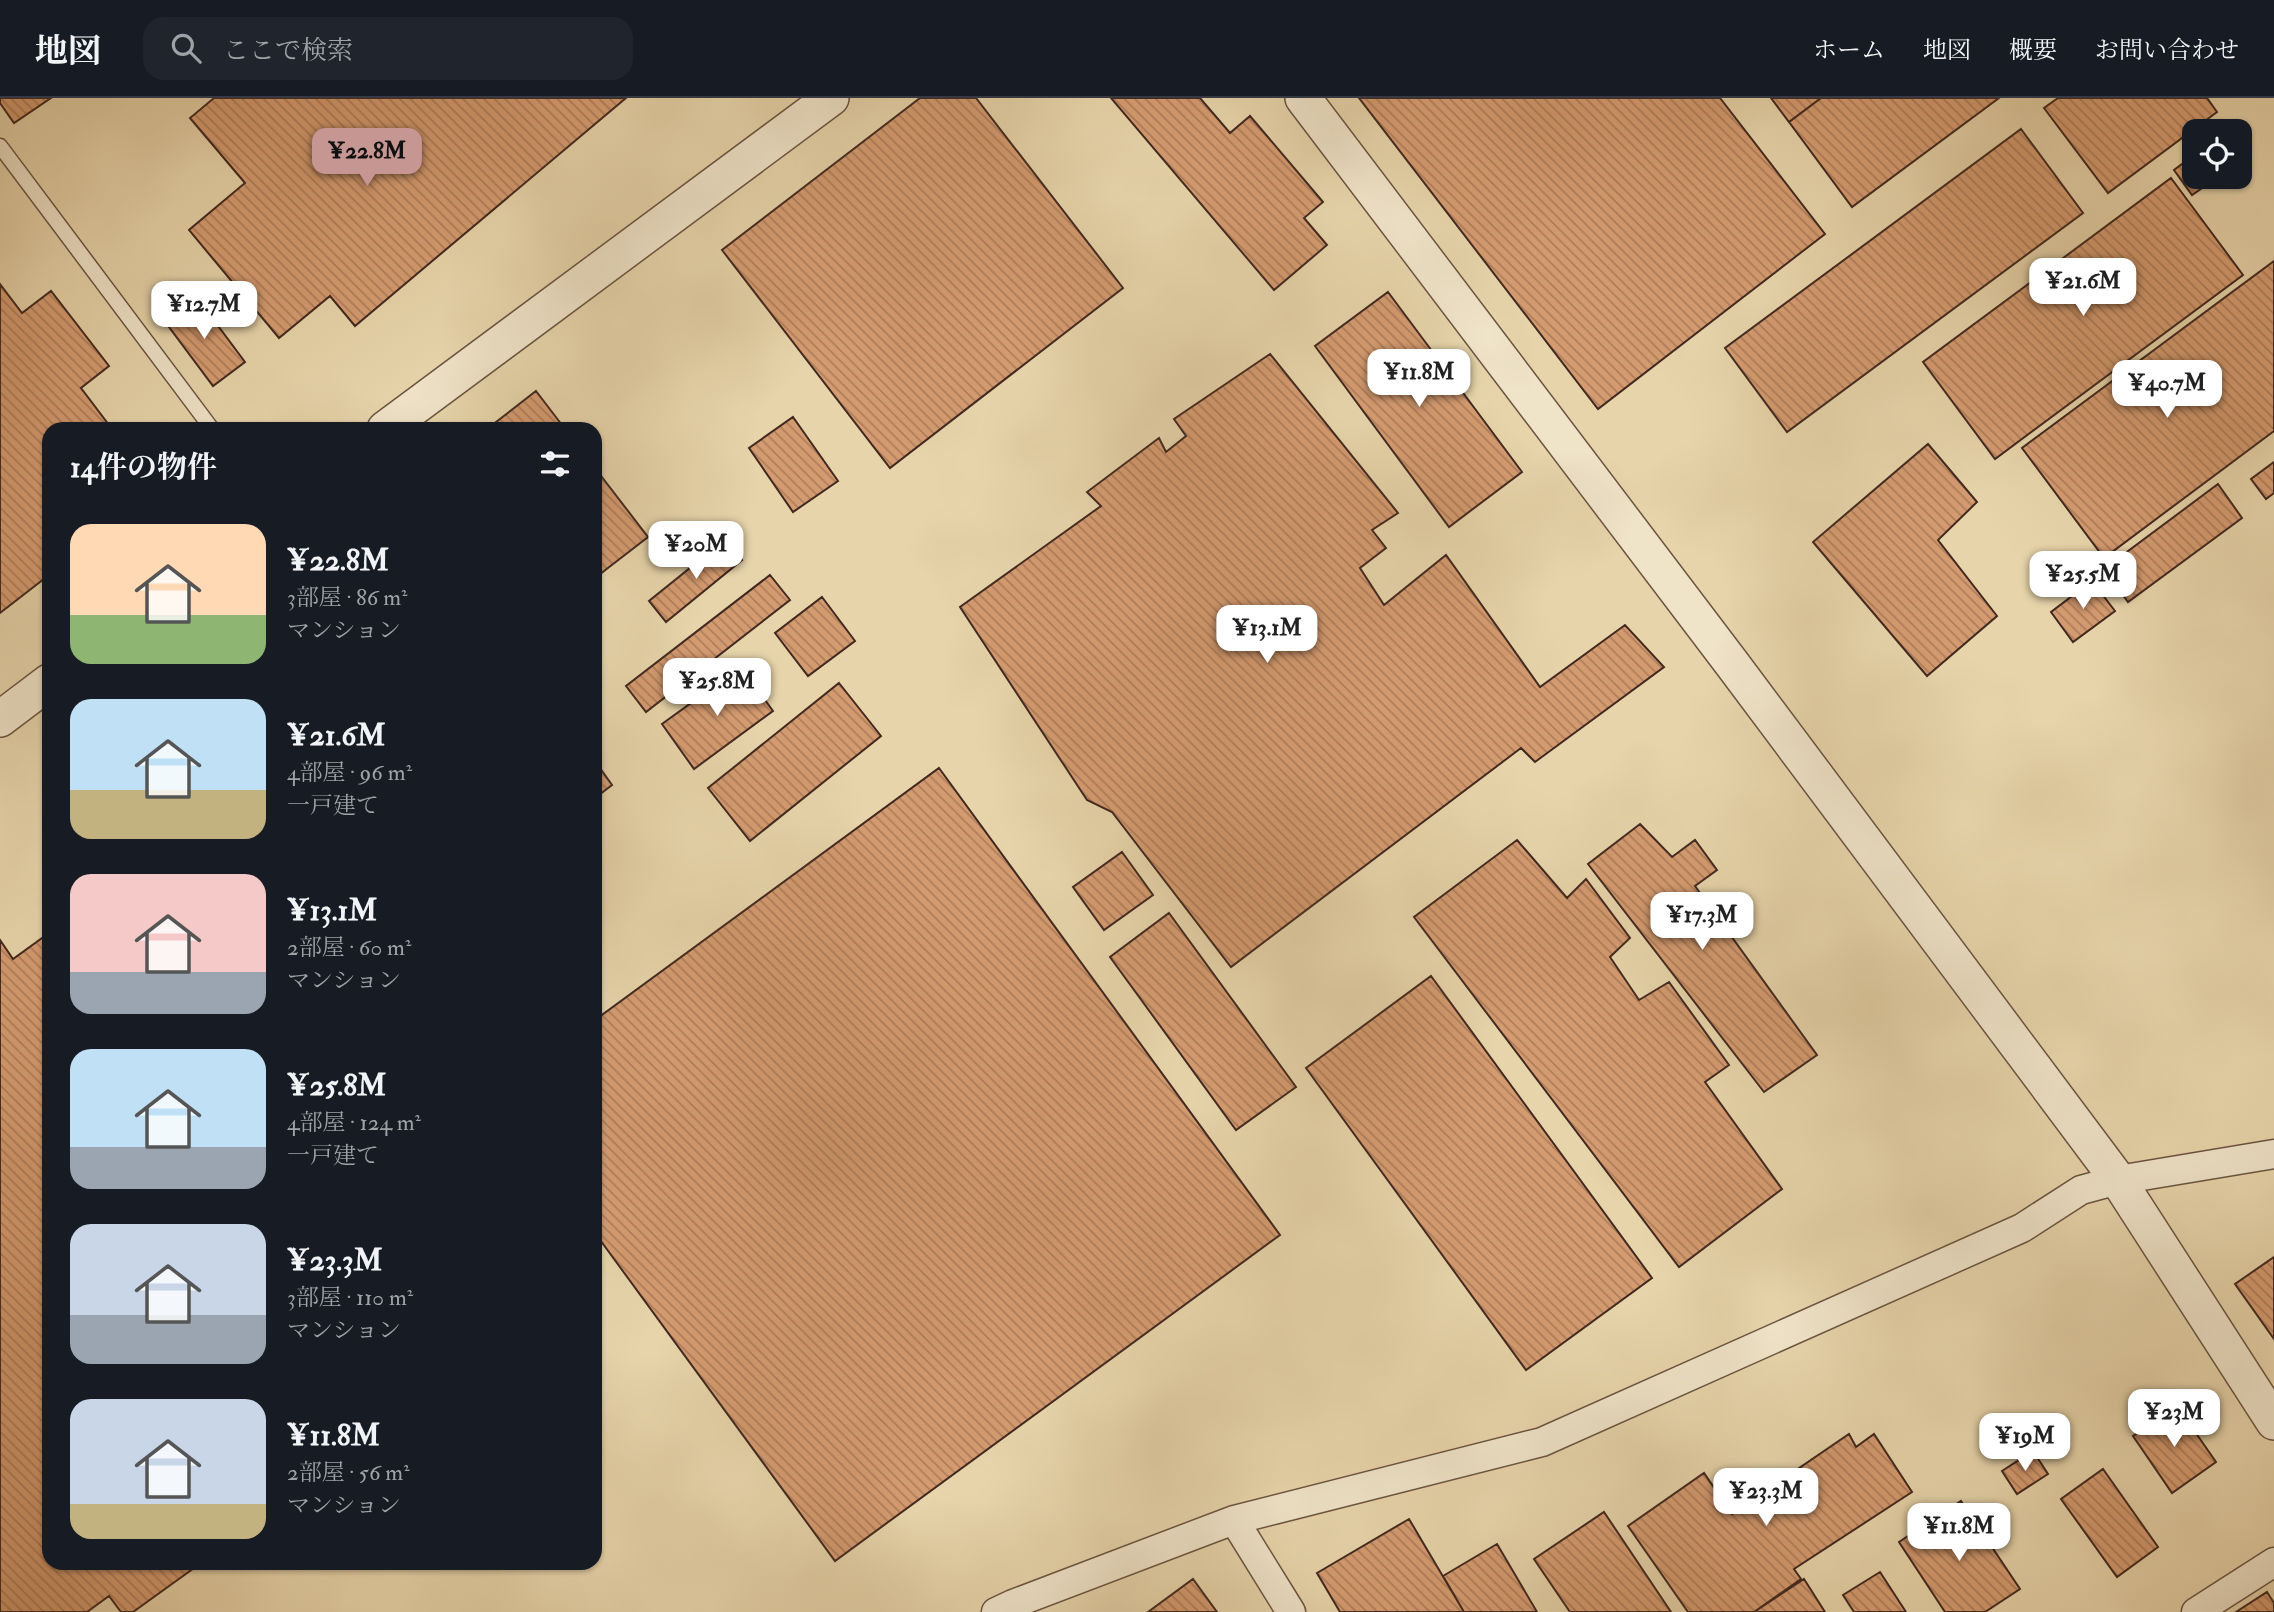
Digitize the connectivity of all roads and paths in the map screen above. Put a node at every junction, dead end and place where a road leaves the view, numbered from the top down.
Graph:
1 (831, 98) edge
2 (1303, 98) edge
3 (0, 146) edge
4 (207, 422) edge
5 (394, 422) edge
6 (42, 687) edge
7 (0, 719) edge
8 (2274, 1154) edge
9 (2118, 1180) junction
10 (2274, 1422) edge
11 (1234, 1520) junction
12 (2274, 1562) edge
13 (996, 1612) edge
14 (1291, 1612) edge
15 (2196, 1612) edge

1 - 5 street
2 - 9 street
3 - 4 lane
6 - 7 street
8 - 9 street
9 - 10 street
9 - 11 street
11 - 13 street
11 - 14 street
12 - 15 street

